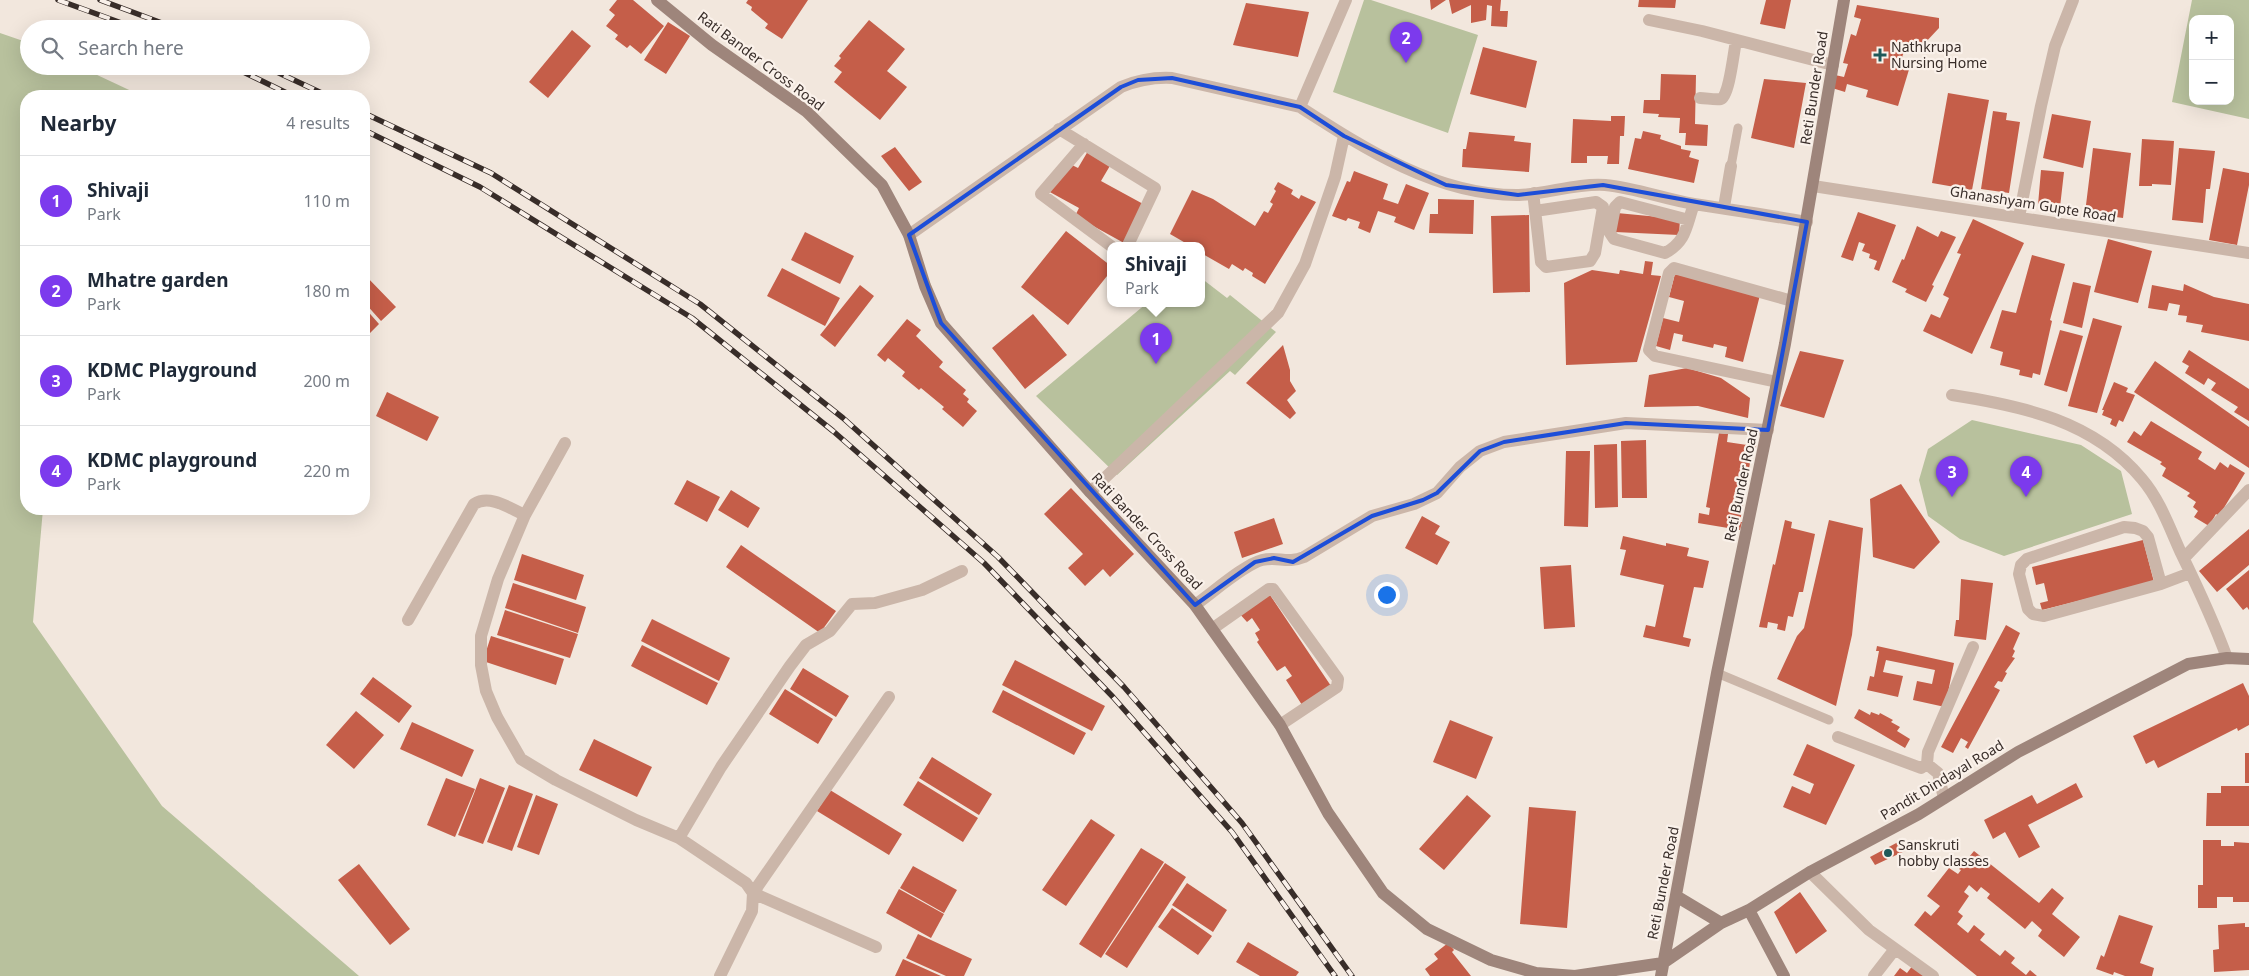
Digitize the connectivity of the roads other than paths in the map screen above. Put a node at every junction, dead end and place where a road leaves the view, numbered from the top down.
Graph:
1 (658, 0) edge
2 (1346, 0) edge
3 (1844, 0) edge
4 (2073, 0) edge
5 (1649, 20) dead end
6 (1736, 41) junction
7 (1833, 65) junction
8 (1700, 98) dead end
9 (1300, 107) junction
10 (1738, 128) dead end
11 (1059, 130) junction
12 (1344, 136) junction
13 (1084, 144) junction
14 (1731, 166) joint
15 (1813, 186) junction
16 (1534, 193) junction
17 (1694, 204) junction
18 (1724, 208) junction
19 (1535, 212) junction
20 (2019, 217) junction
21 (1689, 220) junction
22 (1806, 222) junction
23 (908, 235) junction
24 (1129, 242) edge
25 (1107, 243) edge
26 (2249, 253) edge
27 (1792, 301) junction
28 (1777, 382) junction
29 (1952, 395) dead end
30 (1768, 430) junction
31 (564, 442) dead end
32 (2249, 490) edge
33 (1090, 492) junction
34 (525, 515) junction
35 (2184, 558) junction
36 (962, 571) dead end
37 (2190, 572) junction
38 (2161, 584) junction
39 (1195, 605) junction
40 (408, 620) dead end
41 (1212, 628) junction
42 (1973, 646) dead end
43 (2227, 658) junction
44 (2249, 659) edge
45 (1717, 673) junction
46 (889, 697) dead end
47 (1829, 720) dead end
48 (1280, 725) junction
49 (1838, 738) dead end
50 (1927, 764) junction
51 (1944, 798) junction
52 (679, 838) junction
53 (1810, 872) junction
54 (753, 893) junction
55 (1676, 896) junction
56 (1749, 910) junction
57 (1721, 923) junction
58 (876, 947) dead end
59 (1895, 949) junction
60 (1662, 969) edge
61 (720, 976) edge
62 (1784, 976) edge
63 (1874, 976) edge
64 (1933, 976) edge

1 - 23 street, Rati Bander Cross Road
2 - 9 street
3 - 7 street, Reti Bunder Road
4 - 20 street
5 - 6 street
6 - 7 street
6 - 8 street
7 - 15 street, Reti Bunder Road
9 - 11 street
9 - 12 street
10 - 14 lane
11 - 13 street
11 - 23 street
12 - 16 street
12 - 33 street
13 - 24 street
13 - 25 street
14 - 18 street
15 - 20 street, Ghanashyam Gupte Road
15 - 22 street, Reti Bunder Road
16 - 17 street
16 - 19 street
17 - 18 street
17 - 21 street
18 - 22 street
19 - 19 street
20 - 26 street, Ghanashyam Gupte Road
21 - 21 street
22 - 27 street, Reti Bunder Road
23 - 33 street, Rati Bander Cross Road
27 - 28 street, Reti Bunder Road
27 - 28 street
28 - 30 street, Reti Bunder Road
29 - 35 street
30 - 39 street
30 - 45 street, Reti Bunder Road
31 - 34 street
32 - 35 street
33 - 39 street, Rati Bander Cross Road
34 - 40 street
34 - 52 street
35 - 37 street
36 - 52 street
37 - 38 street
37 - 43 street
38 - 38 street
39 - 41 street, Rati Bander Cross Road
41 - 48 street, Rati Bander Cross Road
41 - 48 street
42 - 50 street
43 - 44 street, Pandit Dindayal Road
43 - 51 street, Pandit Dindayal Road
45 - 47 lane
45 - 55 street, Reti Bunder Road
46 - 54 street
48 - 60 street, Rati Bander Cross Road
49 - 50 street
50 - 51 street
51 - 53 street, Pandit Dindayal Road
52 - 54 street
53 - 56 street, Pandit Dindayal Road
53 - 59 street
54 - 58 street
54 - 61 street
55 - 57 street
55 - 60 street, Reti Bunder Road
56 - 57 street, Pandit Dindayal Road
56 - 62 street
57 - 60 street, Pandit Dindayal Road
59 - 63 street
59 - 64 street

